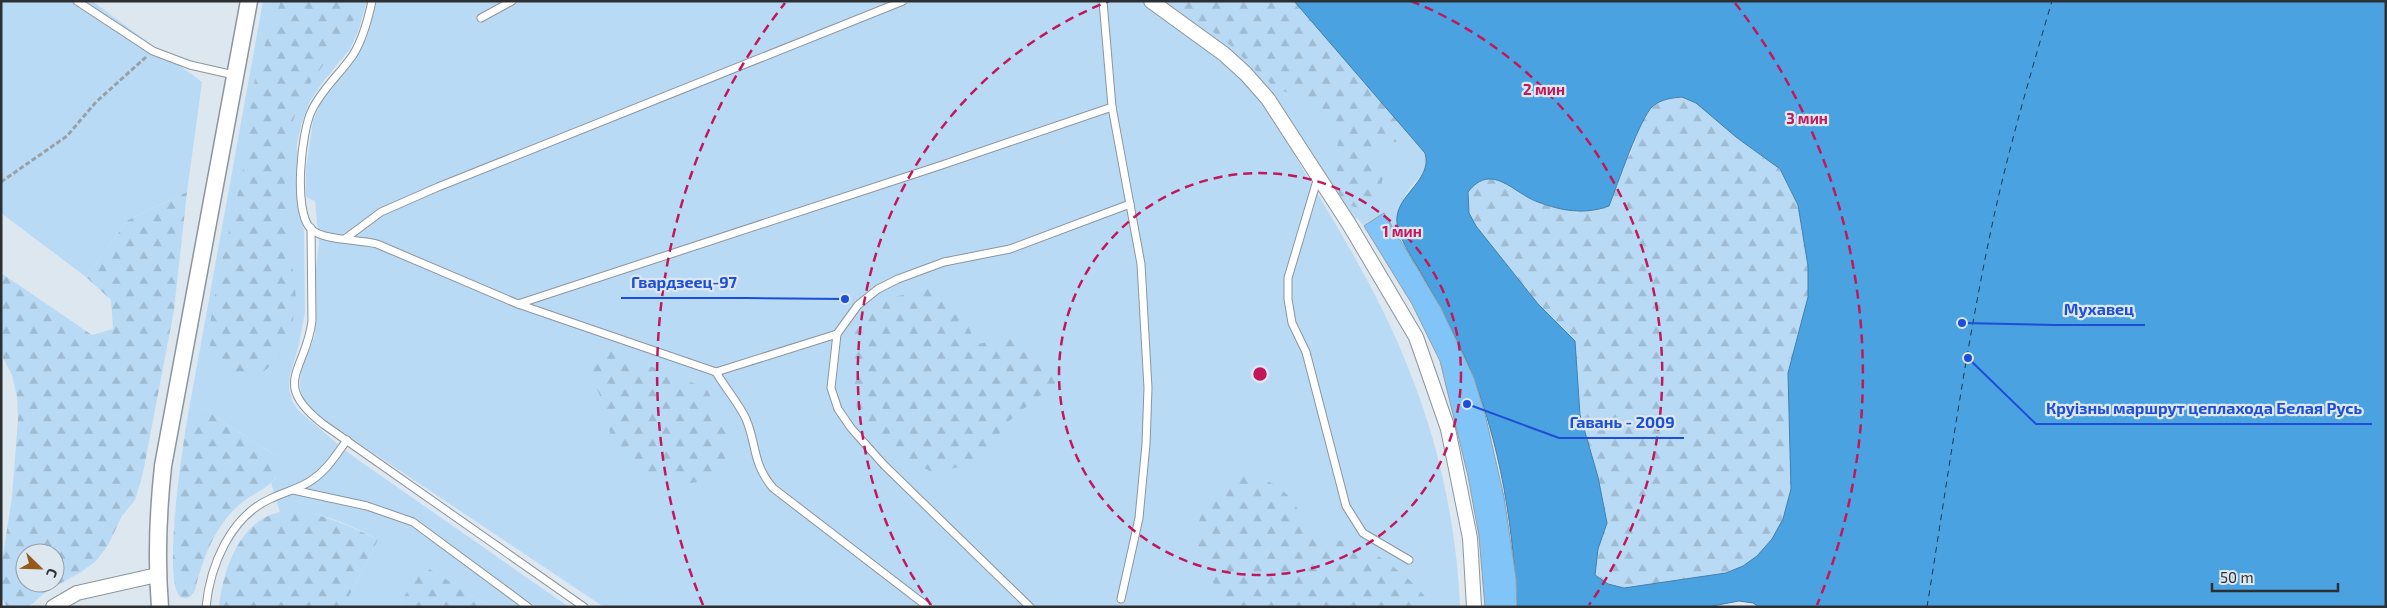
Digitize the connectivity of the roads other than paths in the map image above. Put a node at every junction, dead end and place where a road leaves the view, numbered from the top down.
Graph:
1 (77, 1) edge
2 (248, 1) edge
3 (372, 1) edge
4 (512, 1) edge
5 (903, 1) edge
6 (1103, 1) edge
7 (1151, 1) edge
8 (481, 18) dead end
9 (235, 75) junction
10 (1112, 107) junction
11 (1318, 177) junction
12 (1130, 204) junction
13 (311, 228) junction
14 (346, 238) junction
15 (518, 304) junction
16 (838, 334) junction
17 (716, 372) junction
18 (347, 440) junction
19 (293, 490) junction
20 (1409, 560) dead end
21 (157, 575) junction
22 (1121, 599) dead end
23 (53, 607) edge
24 (160, 607) edge
25 (206, 607) edge
26 (528, 607) edge
27 (584, 607) edge
28 (928, 607) edge
29 (1030, 607) edge
30 (1474, 607) edge

1 - 9 lane
2 - 9 street
3 - 13 lane
4 - 8 lane
5 - 14 lane
6 - 10 lane
7 - 11 street
9 - 21 street
10 - 12 lane
10 - 15 lane
11 - 20 lane
11 - 30 street
12 - 16 lane
12 - 22 lane
13 - 14 lane
13 - 18 lane
14 - 15 lane
15 - 17 lane
16 - 17 lane
16 - 29 lane
17 - 28 lane
18 - 19 lane
18 - 27 lane
19 - 25 lane
19 - 26 lane
21 - 23 street
21 - 24 street

